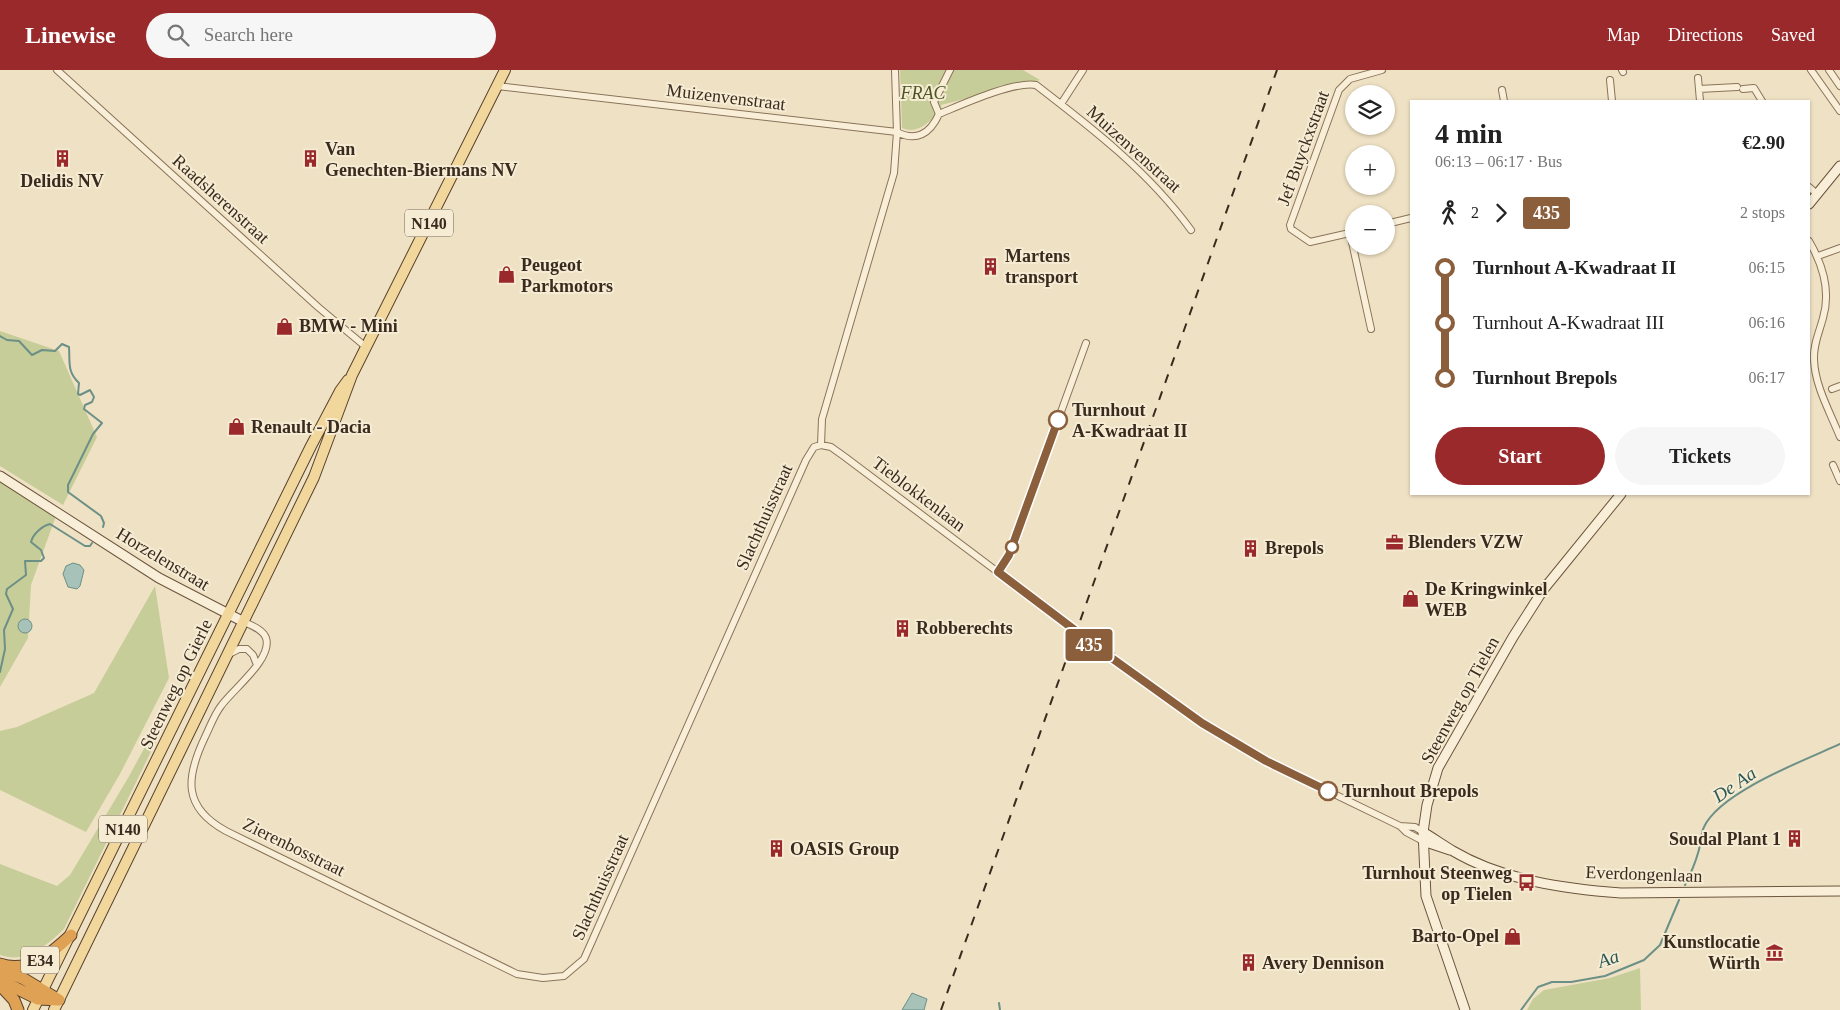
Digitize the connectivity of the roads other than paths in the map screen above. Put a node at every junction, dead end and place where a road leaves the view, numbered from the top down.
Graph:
1 (57, 70) edge
2 (504, 70) edge
3 (895, 70) edge
4 (950, 70) edge
5 (1083, 70) edge
6 (1382, 70) edge
7 (1811, 70) edge
8 (1829, 70) edge
9 (1698, 78) dead end
10 (1610, 80) dead end
11 (497, 86) junction
12 (1840, 86) edge
13 (1699, 89) junction
14 (1502, 90) dead end
15 (1504, 100) edge
16 (1612, 100) edge
17 (1700, 100) edge
18 (1761, 100) edge
19 (1061, 104) junction
20 (1840, 111) edge
21 (939, 114) junction
22 (897, 132) junction
23 (1840, 166) edge
24 (1810, 188) edge
25 (1817, 194) junction
26 (1810, 203) edge
27 (1410, 218) edge
28 (1395, 222) edge
29 (1192, 230) dead end
30 (1345, 234) edge
31 (1810, 243) edge
32 (1840, 248) edge
33 (1356, 255) edge
34 (1818, 256) junction
35 (1371, 330) dead end
36 (1086, 343) dead end
37 (366, 347) junction
38 (352, 375) junction
39 (1840, 386) edge
40 (1832, 389) dead end
41 (1840, 436) edge
42 (821, 445) junction
43 (1832, 465) dead end
44 (0, 476) edge
45 (1840, 481) edge
46 (1620, 495) edge
47 (998, 572) junction
48 (228, 615) junction
49 (242, 621) junction
50 (1086, 638) junction
51 (225, 657) junction
52 (1113, 659) junction
53 (257, 665) junction
54 (1423, 836) junction
55 (1840, 891) edge
56 (71, 934) junction
57 (584, 959) joint
58 (0, 964) edge
59 (0, 969) edge
60 (0, 980) edge
61 (0, 985) edge
62 (41, 994) junction
63 (56, 1005) edge
64 (18, 1010) edge
65 (33, 1010) edge
66 (1465, 1010) edge

1 - 37 street, Raadsherenstraat
2 - 11 main road, Steenweg op Gierle / N140
3 - 22 street
4 - 21 street
5 - 19 street
6 - 30 street, Jef Buyckxstraat
7 - 20 street
8 - 12 street
9 - 13 street
10 - 16 street
11 - 22 street, Muizenvenstraat
11 - 37 main road, Steenweg op Gierle / N140
13 - 17 street
13 - 18 street
14 - 15 street
19 - 21 street, Muizenvenstraat
19 - 29 street, Muizenvenstraat
21 - 22 street, Muizenvenstraat
22 - 42 street
23 - 25 street
24 - 25 street
25 - 26 street
27 - 28 street
31 - 34 street
32 - 34 street
33 - 35 street, Jef Buyckxstraat
34 - 41 street
36 - 47 street
37 - 38 main road, Steenweg op Gierle / N140
38 - 48 main road, Steenweg op Gierle / N140
38 - 49 main road, Steenweg op Gierle / N140
39 - 40 street
42 - 47 street, Tieblokkenlaan
42 - 57 street, Slachthuisstraat
43 - 45 street
44 - 48 street, Horzelenstraat
46 - 54 street, Steenweg op Tielen
47 - 50 street, Tieblokkenlaan
48 - 49 street, Horzelenstraat
48 - 56 main road, Steenweg op Gierle / N140
49 - 51 main road, Steenweg op Gierle / N140
49 - 53 street, Zierenbosstraat
50 - 52 street, Tieblokkenlaan
50 - 52 street, Tieblokkenlaan
51 - 53 street
51 - 63 main road, Steenweg op Gierle / N140
52 - 54 street, Tieblokkenlaan
53 - 57 street, Zierenbosstraat
54 - 55 street, Everdongenlaan
54 - 66 street, Steenweg op Tielen
56 - 58 highway, E34
56 - 62 main road, Steenweg op Gierle / N140
59 - 62 highway, E34
60 - 62 highway, E34
61 - 64 highway, E34
62 - 63 highway, E34
62 - 65 main road, Steenweg op Gierle / N140

